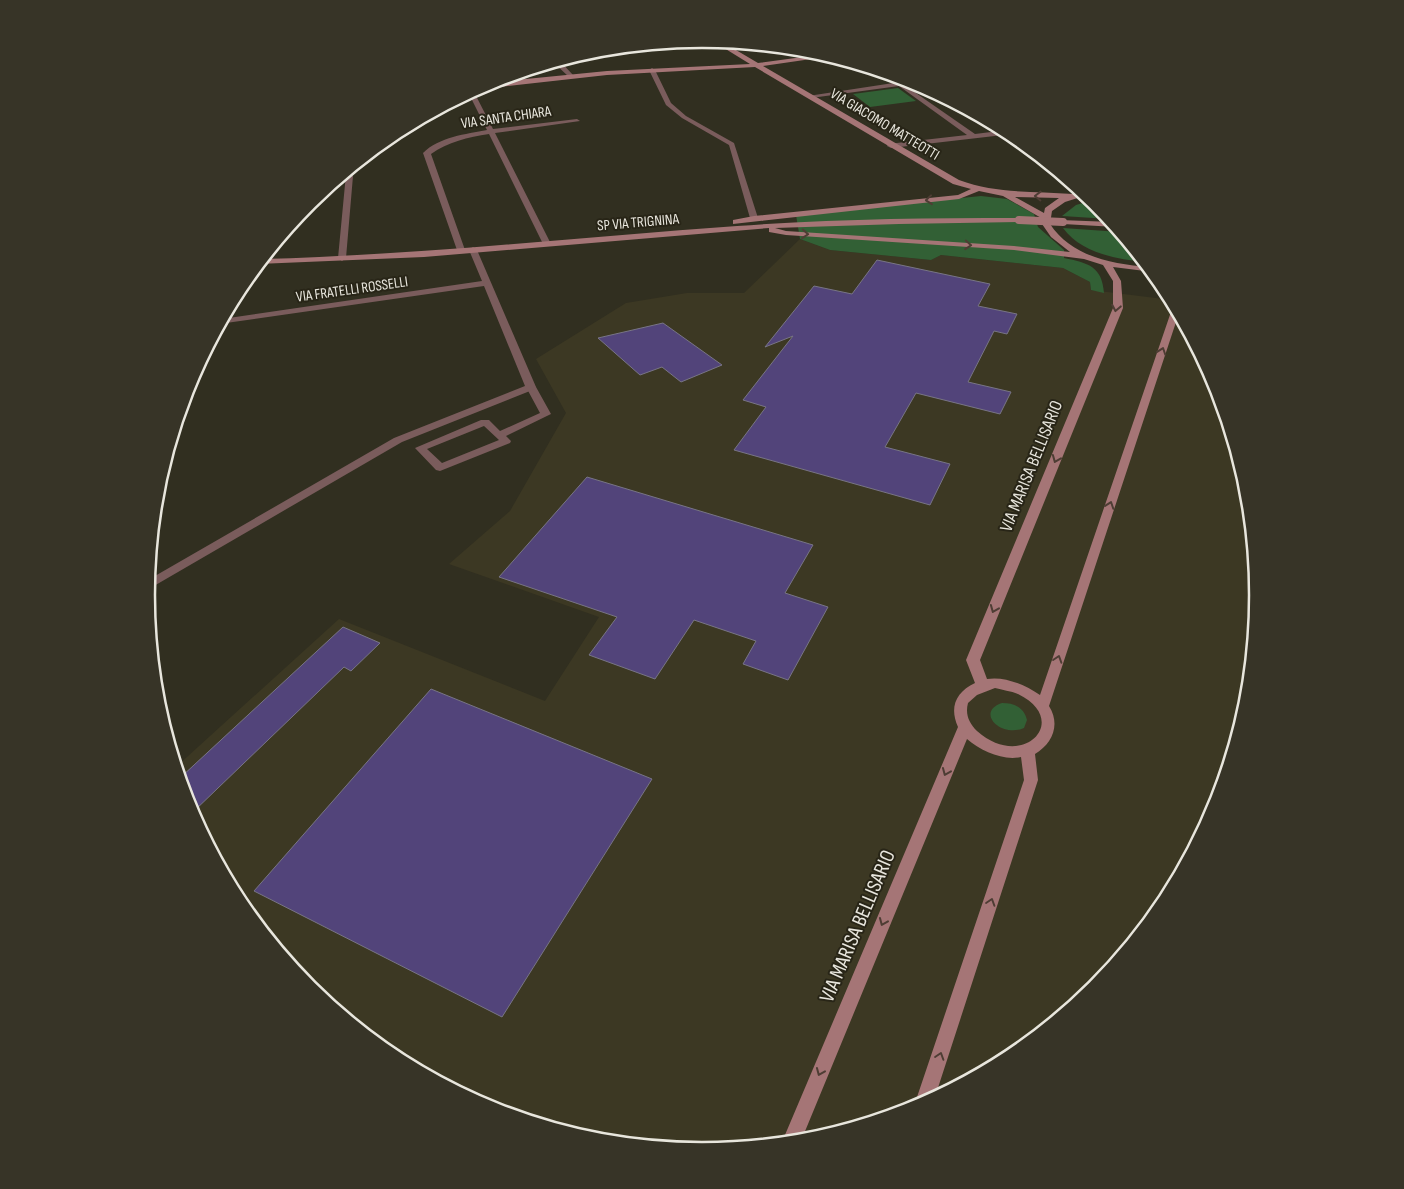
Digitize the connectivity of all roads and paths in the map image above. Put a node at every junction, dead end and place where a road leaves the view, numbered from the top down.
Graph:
1 (729, 49) edge
2 (807, 58) edge
3 (756, 64) junction
4 (561, 66) edge
5 (652, 70) junction
6 (571, 76) junction
7 (512, 82) edge
8 (898, 84) edge
9 (903, 86) edge
10 (811, 96) junction
11 (474, 97) edge
12 (576, 121) dead end
13 (492, 132) junction
14 (996, 134) edge
15 (974, 137) junction
16 (891, 146) junction
17 (348, 178) edge
18 (976, 190) junction
19 (1005, 194) junction
20 (1076, 195) edge
21 (1072, 196) junction
22 (1046, 217) junction
23 (754, 218) junction
24 (1104, 224) edge
25 (757, 226) junction
26 (697, 231) junction
27 (547, 244) junction
28 (461, 250) junction
29 (473, 250) junction
30 (1088, 257) junction
31 (342, 258) junction
32 (268, 262) edge
33 (1106, 263) junction
34 (1141, 268) edge
35 (487, 283) junction
36 (1173, 317) edge
37 (228, 321) edge
38 (531, 387) junction
39 (499, 435) junction
40 (155, 581) edge
41 (982, 684) junction
42 (1043, 706) junction
43 (965, 727) junction
44 (1027, 750) junction
45 (927, 1093) edge
46 (795, 1133) edge

1 - 3 street, VIA GIACOMO MATTEOTTI
2 - 3 street
3 - 5 street
3 - 10 street, VIA GIACOMO MATTEOTTI
4 - 6 street
5 - 6 street
5 - 23 street
6 - 7 street
8 - 10 street
9 - 15 street
10 - 16 street, VIA GIACOMO MATTEOTTI
11 - 13 street
12 - 13 street, VIA SANTA CHIARA
13 - 27 street
13 - 28 street, VIA SANTA CHIARA
14 - 15 street
15 - 16 street
16 - 18 street, VIA GIACOMO MATTEOTTI
17 - 31 street
18 - 19 street, VIA GIACOMO MATTEOTTI
18 -> 23 street
21 -> 19 street, VIA GIACOMO MATTEOTTI
19 - 22 street, VIA GIACOMO MATTEOTTI
20 - 21 street
21 - 22 street
22 - 30 street
23 - 26 street
24 - 25 street, SP VIA TRIGNINA, bridge
25 - 26 street, SP VIA TRIGNINA
25 -> 30 street
26 - 27 street, SP VIA TRIGNINA
27 - 29 street, SP VIA TRIGNINA
28 - 29 street, SP VIA TRIGNINA
28 - 31 street, SP VIA TRIGNINA
29 - 35 street
30 - 33 street
31 - 32 street, SP VIA TRIGNINA
33 - 34 street
33 -> 41 street, VIA MARISA BELLISARIO
35 - 37 street, VIA FRATELLI ROSSELLI
35 - 38 street
42 -> 36 street
38 - 39 street
38 - 40 street
39 - 39 street
41 - 42 street
41 - 43 street
42 - 44 street
43 - 44 street
43 -> 46 street, VIA MARISA BELLISARIO
45 -> 44 street

